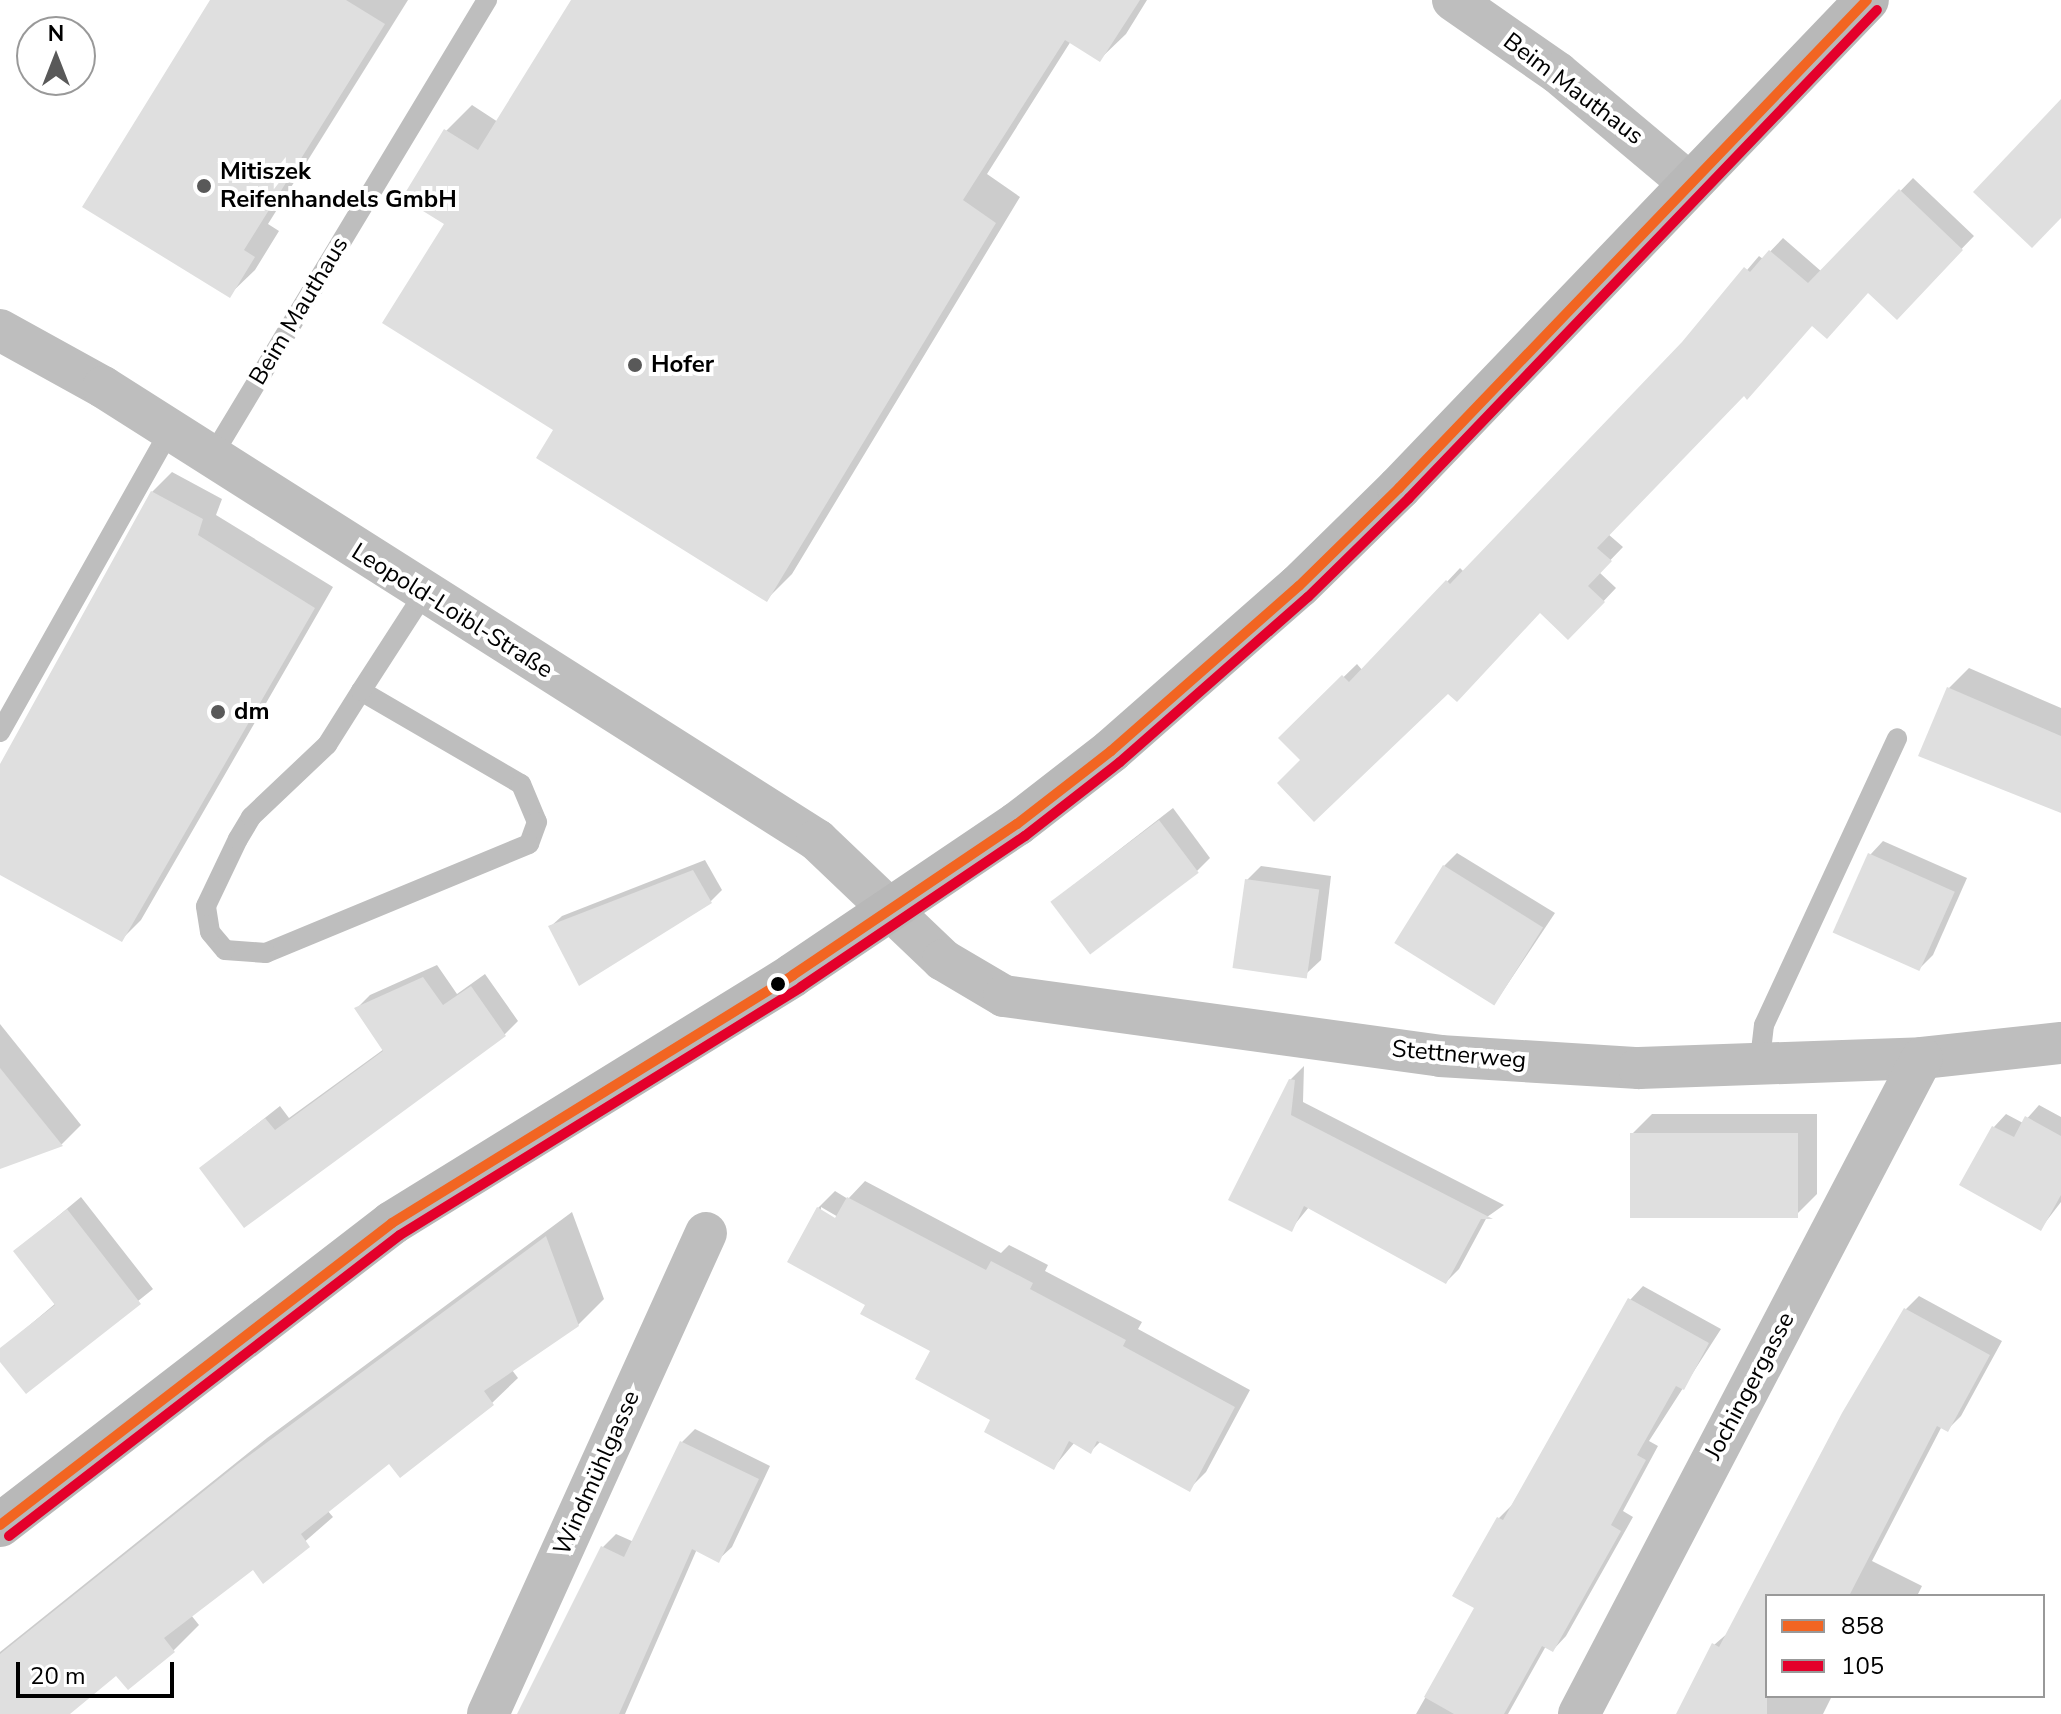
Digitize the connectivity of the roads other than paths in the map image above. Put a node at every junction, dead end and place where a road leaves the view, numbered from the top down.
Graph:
1 (487, 0) edge
2 (1453, 0) edge
3 (1867, 0) edge
4 (1689, 183) junction
5 (0, 330) edge
6 (170, 430) junction
7 (211, 458) junction
8 (423, 595) junction
9 (361, 691) junction
10 (0, 732) edge
11 (1897, 738) dead end
12 (887, 912) junction
13 (2061, 1043) edge
14 (1922, 1058) junction
15 (1759, 1068) junction
16 (706, 1233) dead end
17 (0, 1525) edge
18 (488, 1714) edge
19 (1579, 1714) edge

1 - 7 lane, Beim Mauthaus
2 - 4 street, Beim Mauthaus
3 - 4 street
4 - 12 street
5 - 6 street, Leopold-Loibl-Straße
6 - 7 street, Leopold-Loibl-Straße
6 - 10 lane
7 - 8 street, Leopold-Loibl-Straße
8 - 9 lane
8 - 12 street, Leopold-Loibl-Straße
9 - 9 lane
11 - 15 lane
12 - 15 street, Stettnerweg
12 - 17 street
13 - 14 street, Stettnerweg
14 - 15 street, Stettnerweg
14 - 19 street, Jochingergasse
16 - 18 street, Windmühlgasse

